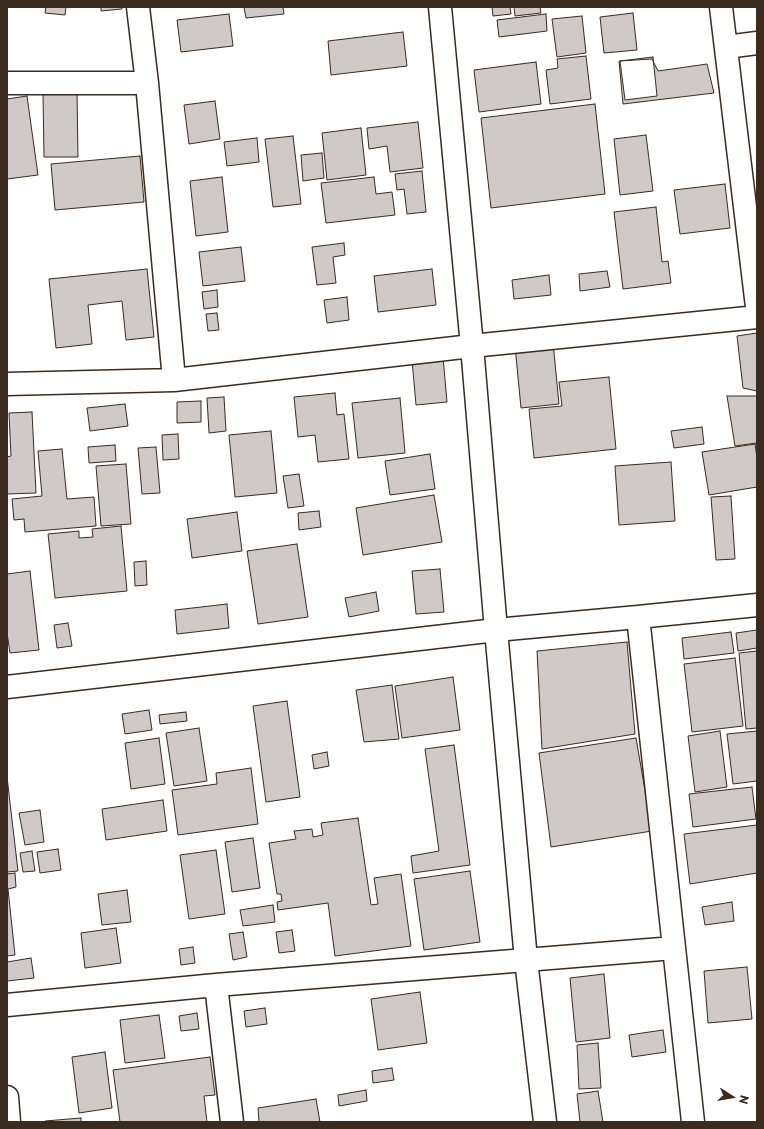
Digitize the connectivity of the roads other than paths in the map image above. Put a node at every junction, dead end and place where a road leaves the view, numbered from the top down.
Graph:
1 (138, 7) edge
2 (440, 7) edge
3 (721, 7) edge
4 (757, 43) edge
5 (726, 48) junction
6 (147, 83) junction
7 (7, 84) edge
8 (757, 308) edge
9 (757, 317) edge
10 (472, 346) junction
11 (174, 380) junction
12 (7, 384) edge
13 (757, 605) edge
14 (638, 617) junction
15 (496, 630) junction
16 (7, 687) edge
17 (674, 948) junction
18 (526, 960) junction
19 (216, 985) junction
20 (7, 1005) edge
21 (7, 1097) edge
22 (9, 1122) edge
23 (232, 1122) edge
24 (545, 1122) edge
25 (693, 1122) edge

1 - 6 street
2 - 10 street
3 - 5 street
4 - 5 street
5 - 8 street
6 - 7 street
6 - 11 street
9 - 10 street
10 - 11 street
10 - 15 street
11 - 12 street
13 - 14 street
14 - 15 street
14 - 17 street
15 - 16 street
15 - 18 street
17 - 18 street
17 - 25 street
18 - 19 street
18 - 24 street
19 - 20 street
19 - 23 street
21 - 22 street

